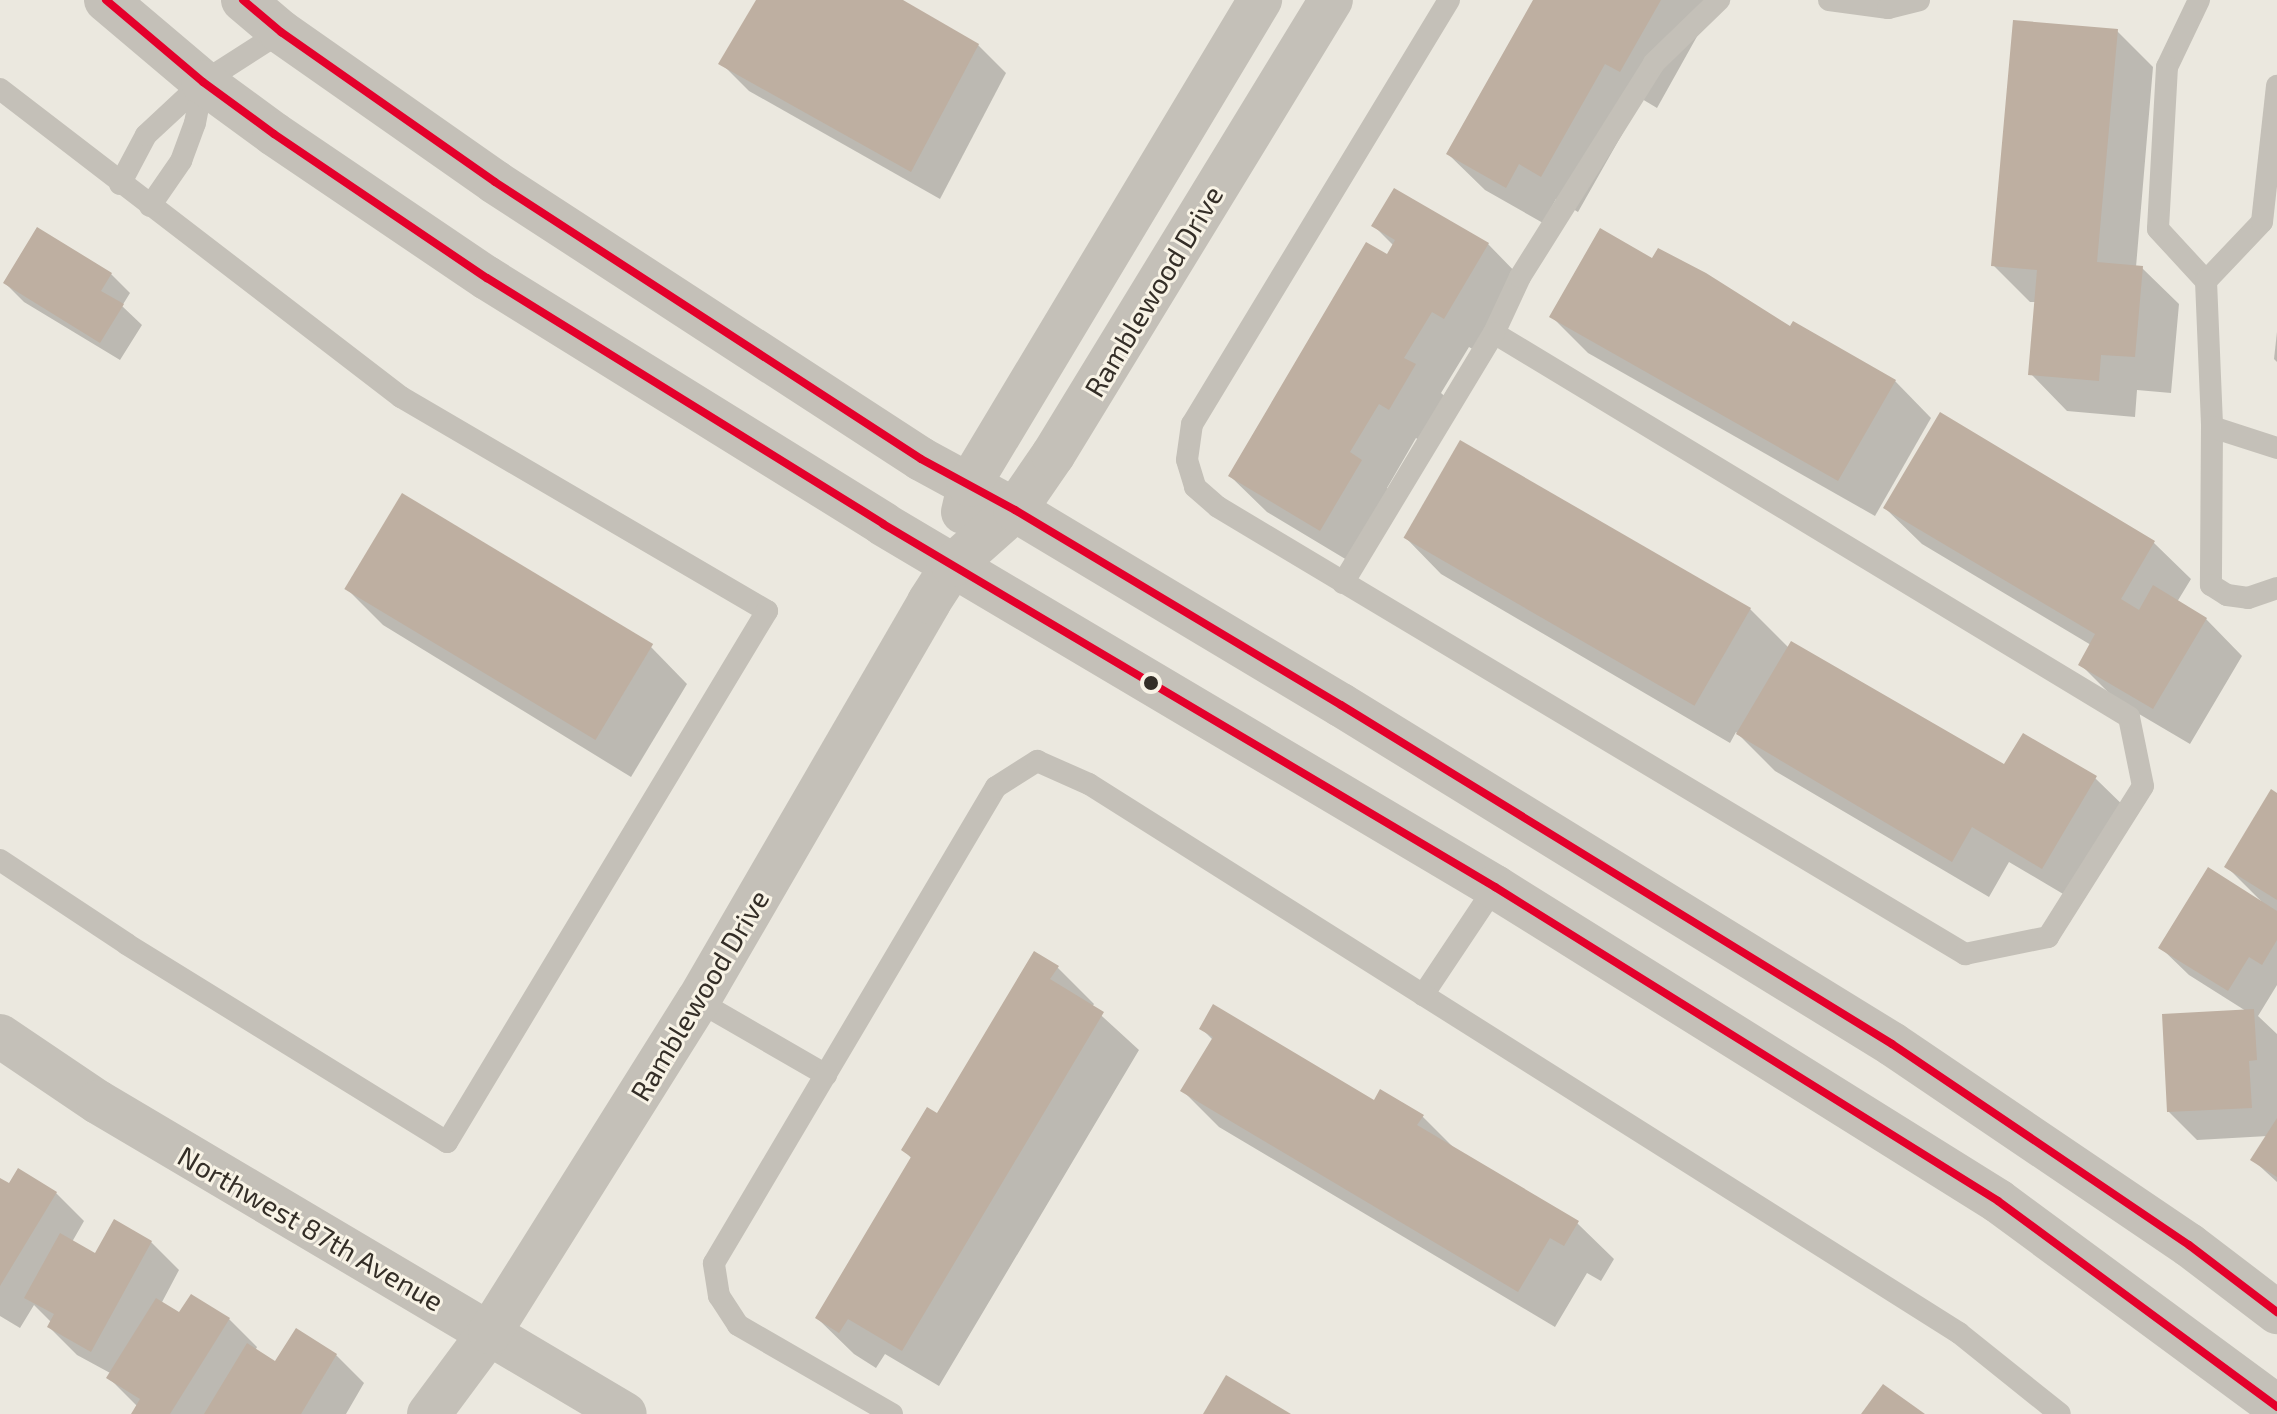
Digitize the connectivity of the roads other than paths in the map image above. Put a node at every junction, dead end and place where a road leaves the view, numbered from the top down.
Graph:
1 (106, 0) edge
2 (243, 0) edge
3 (1260, 0) edge
4 (1331, 0) edge
5 (1449, 0) edge
6 (1719, 0) edge
7 (1829, 0) edge
8 (1919, 0) edge
9 (2199, 0) edge
10 (281, 32) junction
11 (203, 82) junction
12 (2277, 86) edge
13 (0, 89) edge
14 (120, 184) junction
15 (150, 206) junction
16 (2206, 281) junction
17 (1494, 333) junction
18 (2212, 427) junction
19 (2277, 448) edge
20 (969, 485) junction
21 (1015, 510) junction
22 (953, 565) junction
23 (1343, 583) junction
24 (2277, 588) edge
25 (0, 860) edge
26 (1495, 887) junction
27 (1423, 995) junction
28 (698, 1001) junction
29 (0, 1036) edge
30 (826, 1075) junction
31 (2277, 1312) edge
32 (490, 1332) junction
33 (2277, 1407) edge
34 (429, 1414) edge
35 (625, 1414) edge
36 (892, 1414) edge
37 (2060, 1414) edge

1 - 11 street
2 - 10 street
3 - 20 street, Ramblewood Drive
4 - 21 street, Ramblewood Drive
5 - 23 lane
6 - 17 lane
7 - 8 lane
9 - 16 lane
10 - 11 lane
10 - 20 street
11 - 14 lane
11 - 15 lane
11 - 22 street
12 - 16 lane
13 - 14 lane
14 - 15 lane
15 - 25 lane
16 - 18 lane
17 - 23 lane
17 - 23 lane
18 - 19 lane
18 - 24 lane
20 - 21 street
20 - 22 street, Ramblewood Drive
21 - 22 street, Ramblewood Drive
21 - 31 street
22 - 26 street
22 - 28 street, Ramblewood Drive
26 - 27 lane
26 - 33 street
27 - 30 lane
27 - 37 lane
28 - 30 lane
28 - 32 street, Ramblewood Drive
29 - 32 street, Northwest 87th Avenue
30 - 36 lane
32 - 34 street, Ramblewood Drive
32 - 35 street, Northwest 87th Avenue

